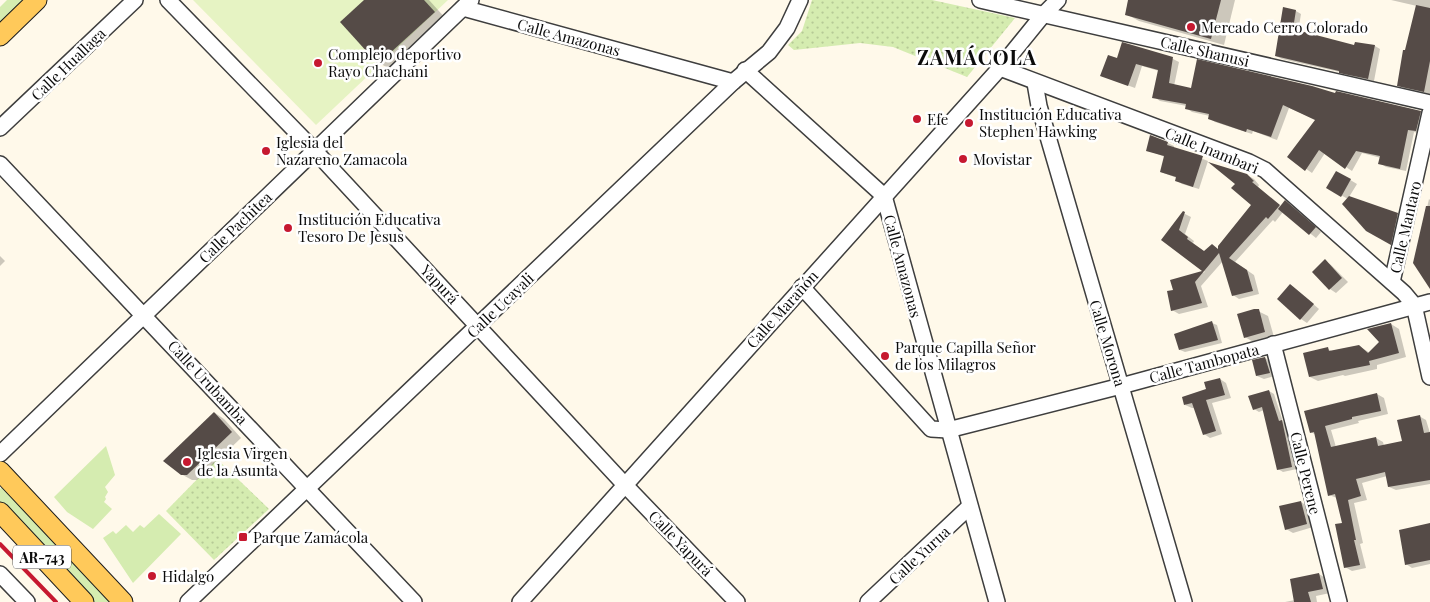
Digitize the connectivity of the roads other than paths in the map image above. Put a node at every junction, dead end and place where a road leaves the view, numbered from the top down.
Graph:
1 (37, 0) edge
2 (135, 0) edge
3 (168, 0) edge
4 (800, 0) edge
5 (980, 0) edge
6 (1058, 0) edge
7 (467, 4) edge
8 (1044, 15) junction
9 (0, 36) edge
10 (1000, 68) junction
11 (745, 70) junction
12 (733, 82) junction
13 (1034, 83) junction
14 (1430, 103) edge
15 (1430, 113) edge
16 (0, 128) edge
17 (315, 150) junction
18 (0, 164) edge
19 (884, 196) junction
20 (1392, 282) junction
21 (802, 287) junction
22 (1430, 302) edge
23 (1414, 306) junction
24 (144, 314) junction
25 (479, 326) junction
26 (1273, 344) junction
27 (1430, 377) edge
28 (1121, 386) junction
29 (948, 430) junction
30 (0, 454) edge
31 (0, 471) edge
32 (625, 485) junction
33 (308, 488) junction
34 (969, 507) junction
35 (0, 512) edge
36 (0, 574) edge
37 (27, 602) edge
38 (84, 602) edge
39 (123, 602) edge
40 (188, 602) edge
41 (414, 602) edge
42 (520, 602) edge
43 (738, 602) edge
44 (868, 602) edge
45 (997, 602) edge
46 (1184, 602) edge
47 (1339, 602) edge

1 - 9 main road
2 - 16 street, Calle Huallaga
3 - 17 street, Yapurá
4 - 11 street, Calle Ucayali
5 - 8 street, Calle Shanusi
6 - 8 street, Calle Marañón
7 - 12 street, Calle Amazonas
7 - 17 street, Calle Pachitea
8 - 10 street, Calle Marañón
8 - 14 street, Calle Shanusi
10 - 13 street, Calle Inambari
10 - 19 street, Calle Marañón
11 - 12 street, Calle Ucayali
11 - 19 street, Calle Amazonas
12 - 25 street, Calle Ucayali
13 - 20 street, Calle Inambari
13 - 28 street, Calle Morona
15 - 20 street, Calle Mantaro
17 - 24 street, Calle Pachitea
17 - 25 street, Yapurá
18 - 24 street, Calle Urubamba
19 - 21 street, Calle Marañón
19 - 29 street, Calle Amazonas
20 - 23 street, Calle Inambari
21 - 29 street
21 - 32 street, Calle Marañón
22 - 23 street, Calle Tambopata
23 - 26 street, Calle Tambopata
23 - 27 street
24 - 30 street, Calle Pachitea
24 - 33 street, Calle Urubamba
25 - 32 street, Yapurá
25 - 33 street, Calle Ucayali
26 - 28 street, Calle Tambopata
26 - 47 street, Calle Perene
28 - 29 street, Calle Tambopata
28 - 46 street, Calle Morona
29 - 34 street, Calle Amazonas
31 - 39 main road, AR-743
32 - 42 street, Calle Marañón
32 - 43 street, Calle Yapurá
33 - 40 street, Calle Ucayali
33 - 41 street, Calle Urubamba
34 - 44 street, Calle Yurua
34 - 45 street, Calle Amazonas
35 - 38 main road, AR-743
36 - 37 street

